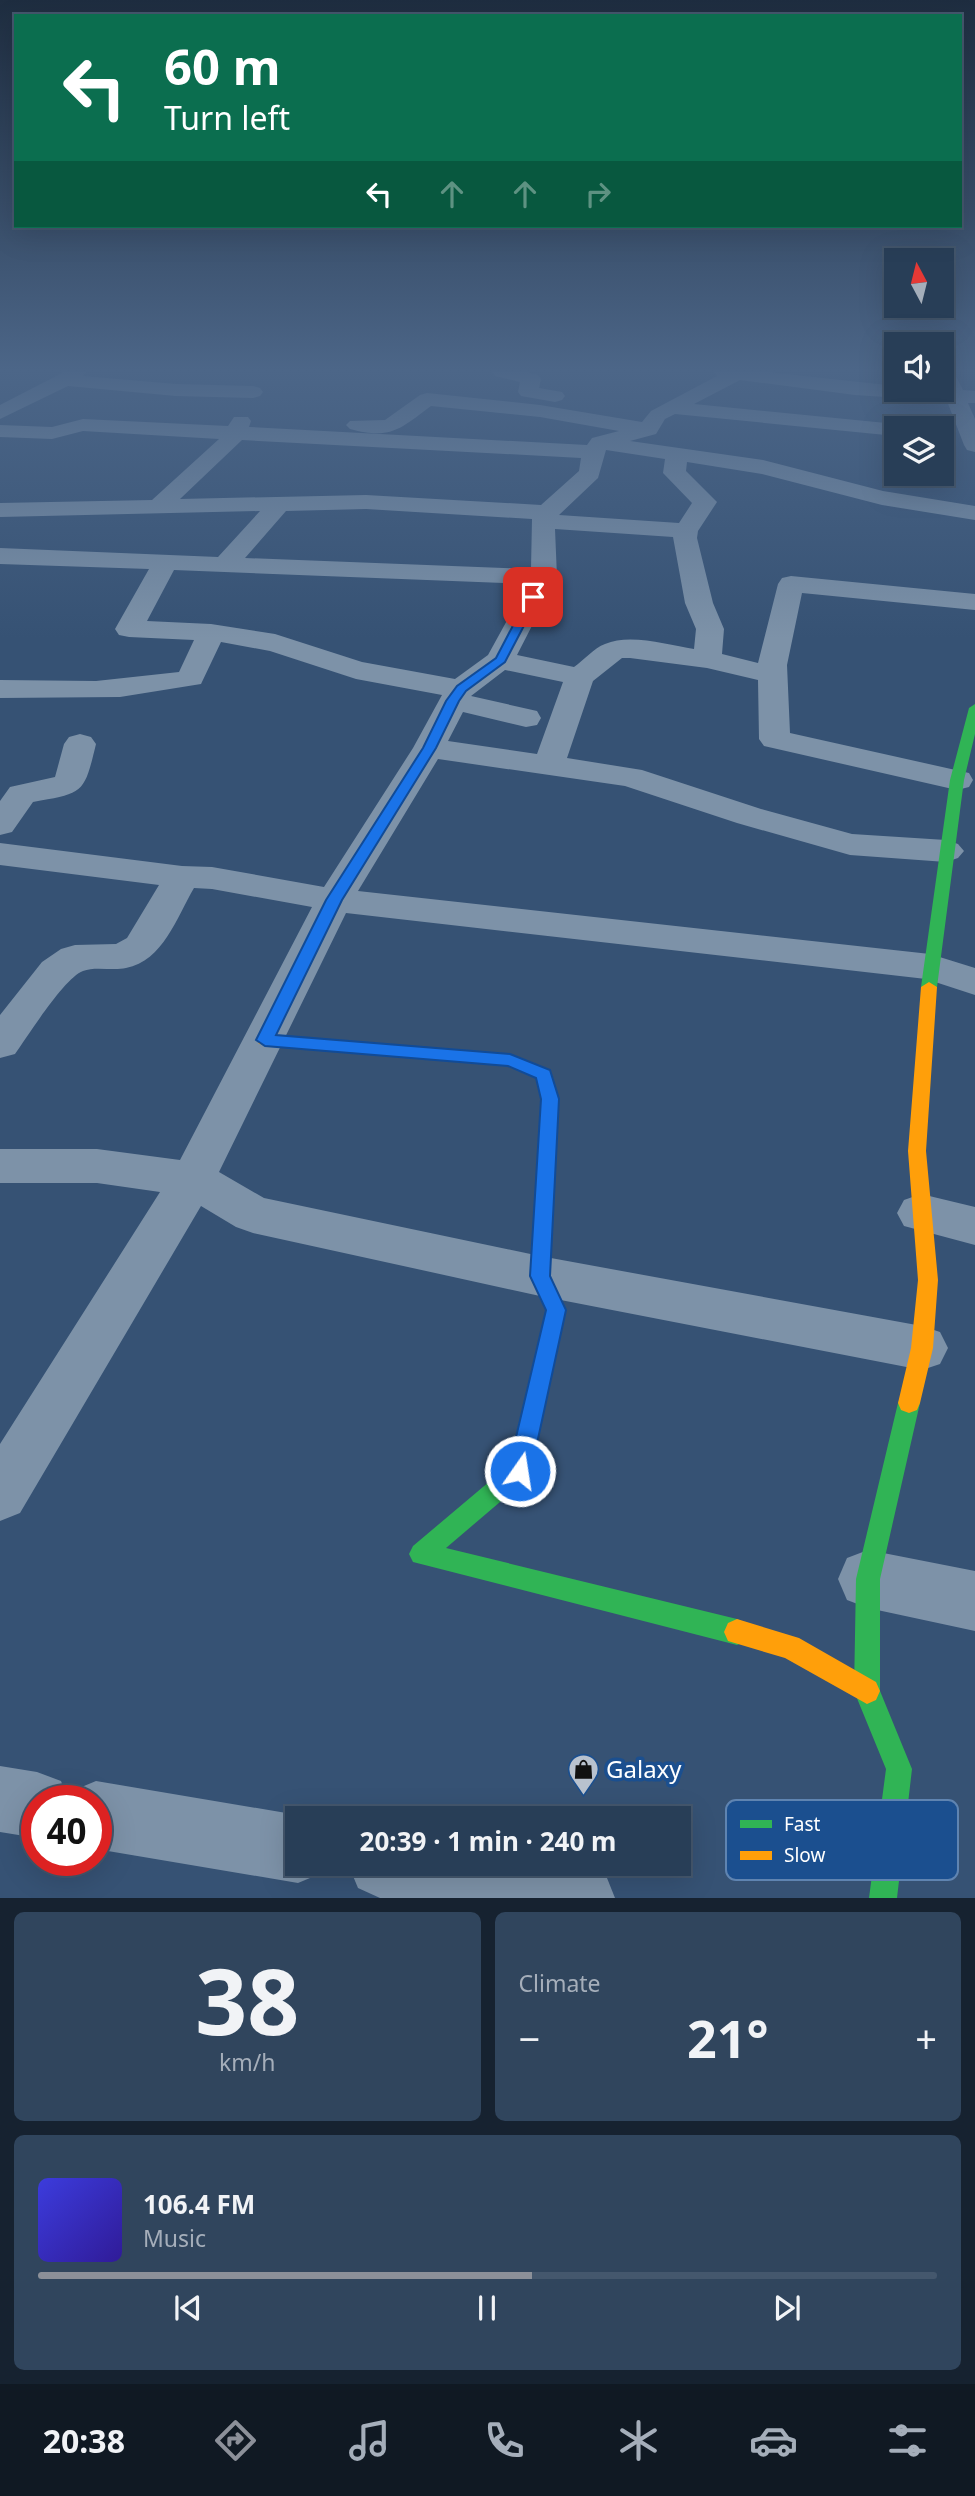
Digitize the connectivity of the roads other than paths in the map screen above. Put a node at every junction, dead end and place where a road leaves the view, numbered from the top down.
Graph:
1 (208, 461) edge
2 (593, 461) edge
3 (676, 461) edge
4 (724, 461) edge
5 (281, 502) junction
6 (158, 508) junction
7 (10, 511) edge
8 (975, 513) edge
9 (545, 517) junction
10 (686, 531) junction
11 (0, 535) edge
12 (0, 556) edge
13 (166, 562) junction
14 (225, 565) junction
15 (544, 577) junction
16 (975, 602) edge
17 (211, 632) junction
18 (707, 659) junction
19 (500, 660) junction
20 (772, 675) junction
21 (580, 677) junction
22 (0, 689) edge
23 (457, 695) junction
24 (975, 708) edge
25 (526, 718) dead end
26 (80, 744) dead end
27 (429, 748) junction
28 (549, 765) junction
29 (957, 780) junction
30 (0, 825) edge
31 (946, 851) junction
32 (0, 854) edge
33 (182, 877) junction
34 (334, 900) junction
35 (930, 967) junction
36 (975, 982) edge
37 (265, 1040) junction
38 (0, 1044) edge
39 (0, 1166) edge
40 (193, 1179) junction
41 (921, 1213) junction
42 (975, 1226) edge
43 (540, 1276) junction
44 (922, 1348) junction
45 (0, 1494) edge
46 (868, 1579) junction
47 (975, 1601) edge
48 (867, 1691) junction
49 (0, 1798) edge
50 (895, 1800) edge
51 (21, 1802) edge
52 (112, 1818) edge
53 (285, 1847) edge
54 (452, 1876) edge
55 (885, 1880) edge
56 (580, 1898) edge
57 (883, 1898) edge

1 - 6 street
2 - 9 street
3 - 10 street
4 - 8 street
5 - 6 street
5 - 9 street
5 - 14 street
6 - 7 street
7 - 11 street
9 - 10 street
9 - 15 street
10 - 18 street
12 - 13 street
13 - 14 street
13 - 17 street
14 - 15 street
15 - 19 street
16 - 20 street
17 - 22 street
17 - 23 street
18 - 20 street
18 - 21 street
19 - 21 street
19 - 23 street
20 - 29 street
21 - 28 street
23 - 25 street
23 - 27 street
24 - 29 street
26 - 30 street
27 - 28 street
27 - 34 street
28 - 31 street
29 - 31 street
31 - 35 street
32 - 33 street
33 - 34 street
33 - 38 street
34 - 35 street
34 - 37 street
35 - 36 street
35 - 41 street
37 - 40 street
37 - 43 street
39 - 40 street
40 - 43 street
40 - 45 street
41 - 42 street
41 - 44 street
43 - 44 street
43 - 48 street
44 - 46 street
46 - 47 street
46 - 48 street
48 - 50 street
49 - 51 street
52 - 53 street
54 - 56 street
55 - 57 street

